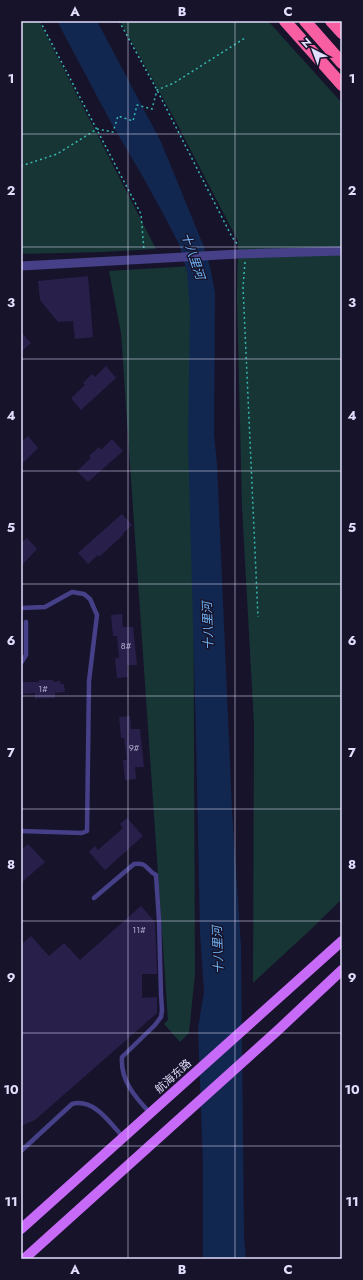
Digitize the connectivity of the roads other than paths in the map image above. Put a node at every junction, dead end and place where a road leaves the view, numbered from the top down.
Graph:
1 (305, 21) edge
2 (331, 21) edge
3 (338, 21) edge
4 (286, 23) edge
5 (342, 32) edge
6 (329, 47) junction
7 (342, 63) edge
8 (342, 85) edge
9 (342, 251) edge
10 (21, 266) edge
11 (21, 608) edge
12 (26, 622) dead end
13 (21, 663) edge
14 (21, 831) edge
15 (94, 898) dead end
16 (342, 941) edge
17 (342, 970) edge
18 (150, 1113) junction
19 (123, 1137) junction
20 (21, 1151) edge
21 (42, 1210) junction
22 (21, 1218) edge
23 (21, 1229) edge
24 (24, 1259) edge

1 - 6 highway
2 - 5 highway
3 - 5 highway
4 - 6 highway
4 - 8 highway
6 - 7 highway
9 - 10 street
11 - 14 lane
12 - 13 lane
15 - 18 lane
16 - 18 main road, 航海东路
17 - 24 main road
18 - 19 main road, 航海东路
19 - 20 lane
19 - 21 main road, 航海东路
21 - 22 main road
21 - 23 main road, 航海东路

